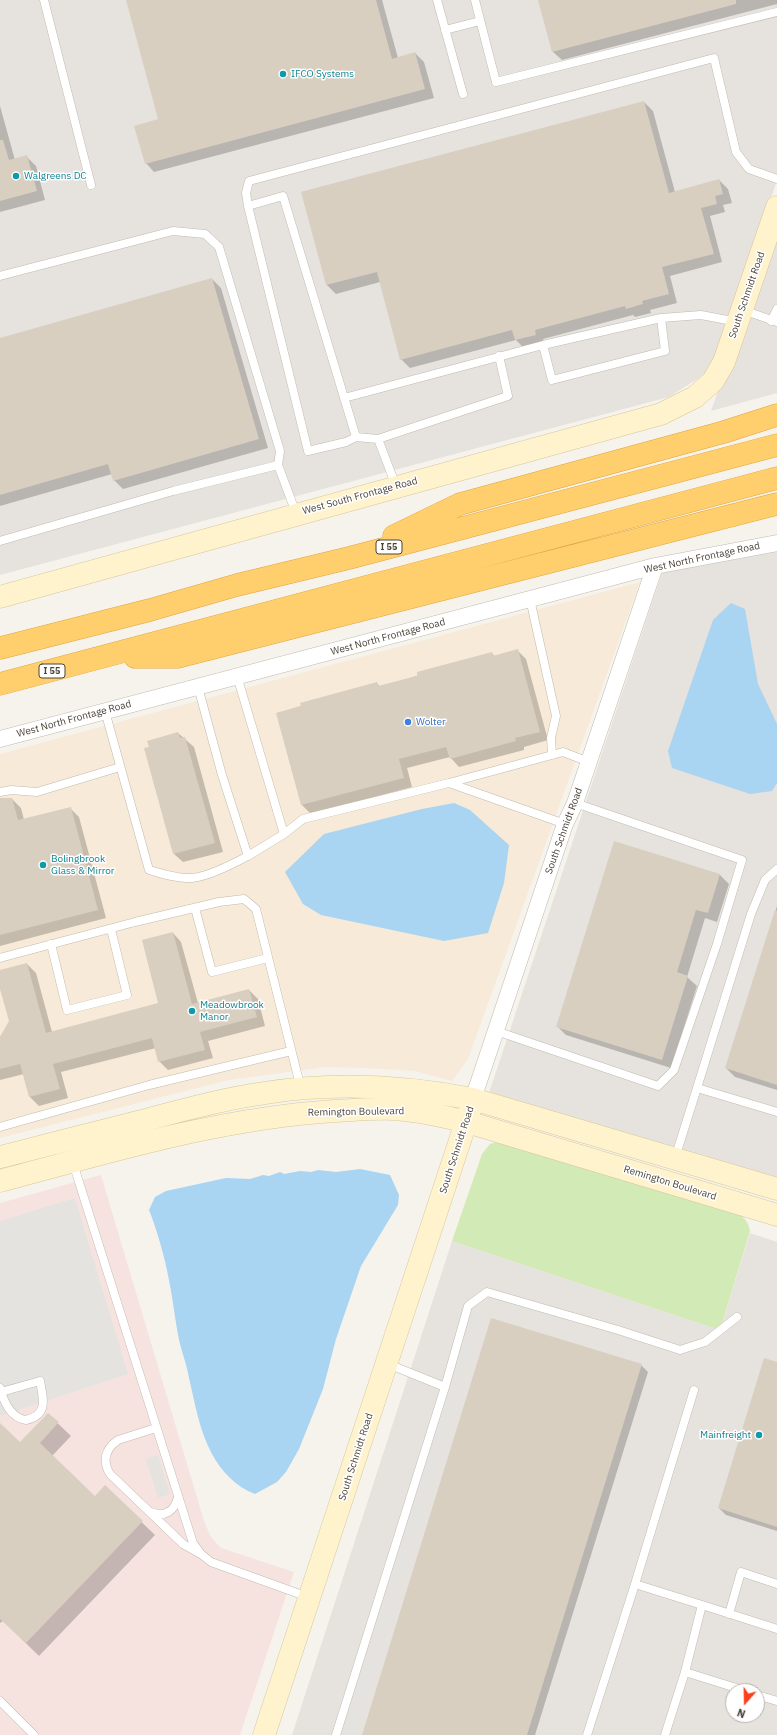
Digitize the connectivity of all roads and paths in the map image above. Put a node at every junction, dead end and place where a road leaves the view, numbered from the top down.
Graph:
1 (44, 0) edge
2 (437, 0) edge
3 (475, 0) edge
4 (777, 12) edge
5 (480, 21) junction
6 (445, 30) junction
7 (463, 94) dead end
8 (777, 179) edge
9 (91, 185) dead end
10 (248, 206) junction
11 (777, 207) edge
12 (0, 276) edge
13 (777, 308) edge
14 (741, 316) junction
15 (661, 318) junction
16 (774, 321) edge
17 (543, 345) junction
18 (499, 356) junction
19 (713, 381) joint
20 (344, 398) junction
21 (777, 415) edge
22 (356, 437) junction
23 (378, 439) junction
24 (777, 445) edge
25 (278, 465) junction
26 (777, 478) edge
27 (396, 486) junction
28 (777, 504) edge
29 (296, 514) junction
30 (0, 541) edge
31 (777, 543) edge
32 (349, 558) junction
33 (655, 566) junction
34 (0, 597) edge
35 (530, 599) junction
36 (0, 648) edge
37 (103, 657) junction
38 (237, 676) junction
39 (0, 684) edge
40 (198, 687) junction
41 (105, 711) junction
42 (0, 739) edge
43 (552, 755) junction
44 (589, 762) junction
45 (120, 767) junction
46 (449, 783) junction
47 (0, 792) edge
48 (575, 802) junction
49 (564, 824) junction
50 (284, 834) junction
51 (248, 856) junction
52 (777, 869) edge
53 (195, 908) junction
54 (111, 929) junction
55 (52, 944) junction
56 (0, 958) edge
57 (268, 958) junction
58 (496, 1030) junction
59 (291, 1051) junction
60 (697, 1088) junction
61 (301, 1089) junction
62 (473, 1099) junction
63 (777, 1112) edge
64 (467, 1122) junction
65 (0, 1127) edge
66 (0, 1157) edge
67 (675, 1159) junction
68 (73, 1162) junction
69 (0, 1181) edge
70 (777, 1189) edge
71 (777, 1215) edge
72 (737, 1317) dead end
73 (387, 1363) junction
74 (444, 1387) junction
75 (694, 1390) dead end
76 (0, 1391) edge
77 (156, 1428) junction
78 (178, 1497) junction
79 (146, 1508) junction
80 (201, 1554) junction
81 (635, 1584) junction
82 (777, 1584) edge
83 (310, 1598) junction
84 (702, 1606) junction
85 (729, 1614) junction
86 (777, 1629) edge
87 (685, 1672) junction
88 (725, 1684) edge
89 (765, 1697) edge
90 (0, 1701) edge
91 (777, 1701) edge
92 (34, 1735) edge
93 (264, 1735) edge
94 (336, 1735) edge
95 (587, 1735) edge
96 (665, 1735) edge

1 - 9 lane
2 - 6 lane
3 - 5 lane
4 - 5 lane
5 - 6 lane
6 - 7 lane
8 - 10 lane
10 - 20 lane
10 - 22 lane
11 - 14 street, South Schmidt Road
12 - 25 lane
13 - 16 lane
14 - 15 lane
14 - 16 lane
14 - 19 street, South Schmidt Road
15 - 17 lane
15 - 17 lane
17 - 18 lane
18 - 20 lane
18 - 23 lane
19 - 27 street, West South Frontage Road
20 - 22 lane
21 - 32 highway
22 - 23 lane
23 - 27 lane
24 - 32 highway, I 55
25 - 29 lane
25 - 30 lane
26 - 37 highway, I 55
27 - 29 street, West South Frontage Road
28 - 37 highway
29 - 34 street, West South Frontage Road
31 - 33 street, West North Frontage Road
32 - 36 highway, I 55
33 - 35 street, West North Frontage Road
33 - 44 street, South Schmidt Road
35 - 38 street, West North Frontage Road
35 - 43 lane
37 - 39 highway, I 55
38 - 40 street, West North Frontage Road
38 - 50 lane
40 - 41 street, West North Frontage Road
40 - 51 lane
41 - 42 street, West North Frontage Road
41 - 45 lane
43 - 44 lane
43 - 46 lane
44 - 48 street, South Schmidt Road
45 - 47 lane
45 - 51 lane
46 - 49 lane
46 - 50 lane
48 - 49 street, South Schmidt Road
48 - 58 lane
49 - 58 street, South Schmidt Road
50 - 51 lane
52 - 60 lane
53 - 54 lane
53 - 57 lane
53 - 57 lane
54 - 55 lane
54 - 55 lane
55 - 56 lane
57 - 59 lane
58 - 62 street, South Schmidt Road
59 - 61 lane
59 - 65 lane
60 - 63 lane
60 - 67 lane
61 - 62 street
61 - 66 street
62 - 64 street, South Schmidt Road
62 - 67 street
64 - 68 street, Remington Boulevard
64 - 71 street, Remington Boulevard
64 - 73 street, South Schmidt Road
67 - 70 street
68 - 69 street, Remington Boulevard
68 - 77 lane
72 - 74 lane
73 - 74 lane
73 - 83 street, South Schmidt Road
74 - 94 lane
75 - 81 lane
76 - 76 lane
77 - 78 lane
77 - 79 lane
78 - 79 lane
78 - 80 lane
79 - 80 lane
80 - 83 lane
81 - 84 lane
81 - 95 lane
82 - 85 lane
83 - 93 street, South Schmidt Road
84 - 85 lane
84 - 87 lane
85 - 86 lane
87 - 88 lane
87 - 96 lane
89 - 91 lane
90 - 92 lane

